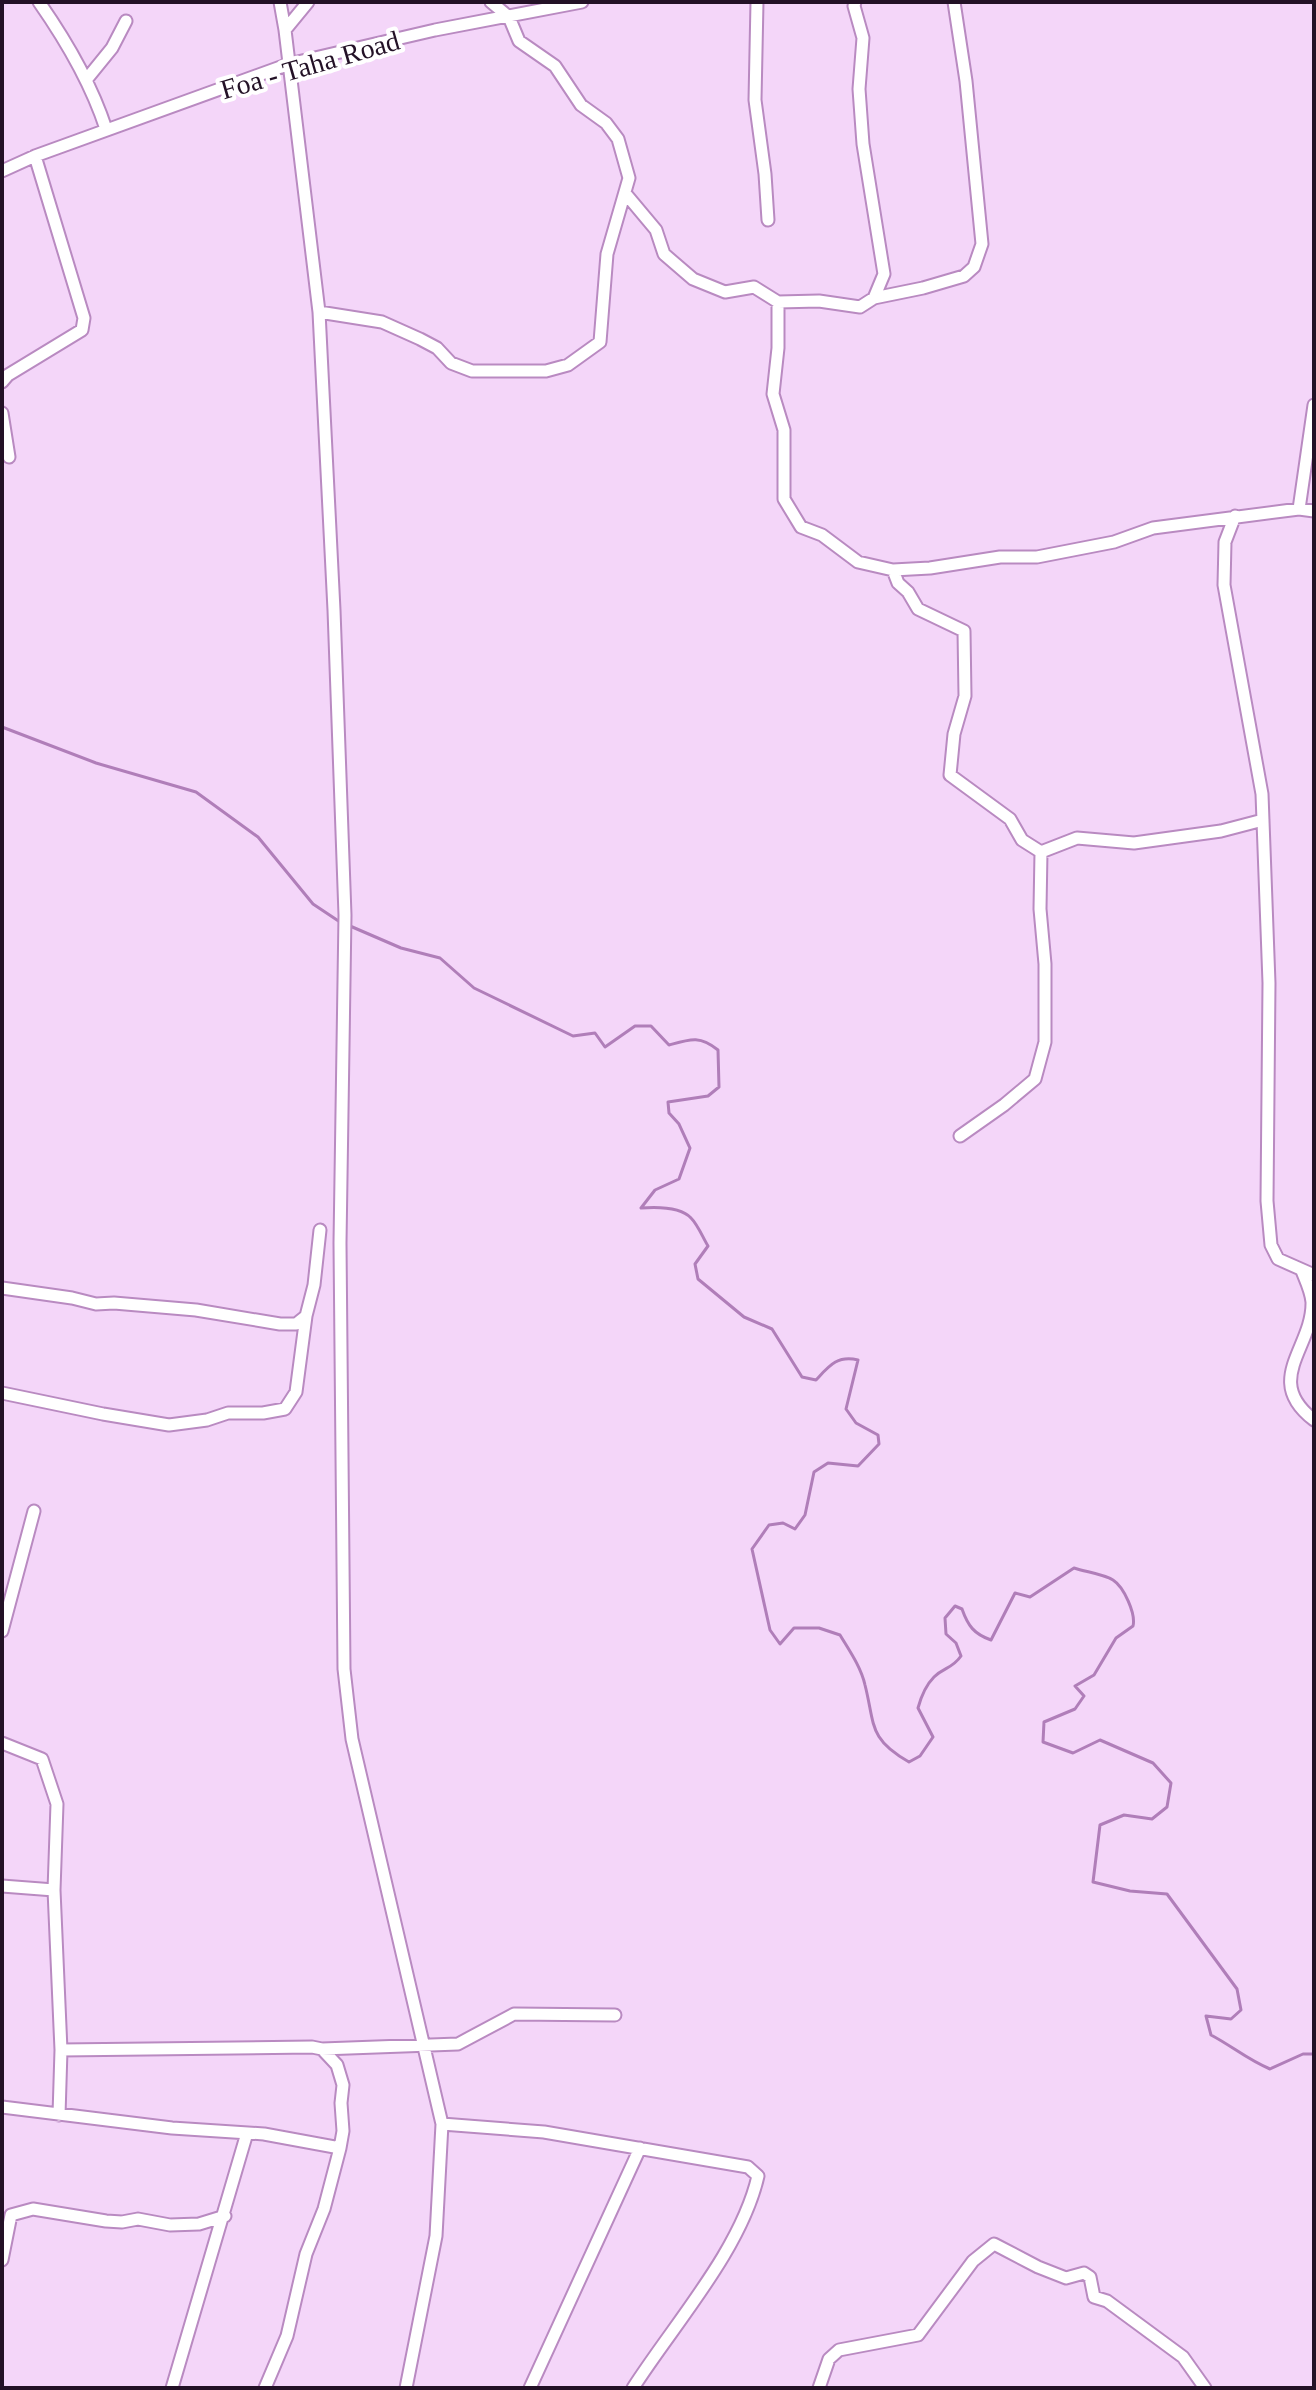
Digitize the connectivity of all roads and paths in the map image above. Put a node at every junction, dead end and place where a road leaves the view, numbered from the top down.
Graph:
1 (39, 2) edge
2 (280, 2) edge
3 (308, 2) edge
4 (491, 2) edge
5 (582, 2) edge
6 (757, 2) edge
7 (855, 2) edge
8 (954, 2) edge
9 (509, 17) junction
10 (126, 21) dead end
11 (285, 30) junction
12 (289, 64) junction
13 (86, 80) junction
14 (106, 129) junction
15 (35, 156) junction
16 (4, 166) edge
17 (625, 193) junction
18 (768, 220) dead end
19 (874, 298) junction
20 (778, 302) junction
21 (319, 312) junction
22 (2, 382) edge
23 (1314, 405) edge
24 (2, 413) edge
25 (9, 457) dead end
26 (1299, 509) junction
27 (1314, 511) edge
28 (1235, 516) junction
29 (893, 570) junction
30 (1263, 820) junction
31 (1041, 852) junction
32 (960, 1136) dead end
33 (320, 1230) dead end
34 (1308, 1273) edge
35 (2, 1288) edge
36 (306, 1316) junction
37 (2, 1393) edge
38 (1314, 1420) edge
39 (34, 1511) dead end
40 (2, 1631) edge
41 (2, 1743) edge
42 (2, 1886) edge
43 (54, 1890) junction
44 (615, 2015) dead end
45 (425, 2044) junction
46 (322, 2049) junction
47 (61, 2050) junction
48 (2, 2107) edge
49 (59, 2115) junction
50 (442, 2124) junction
51 (247, 2133) junction
52 (340, 2148) junction
53 (640, 2148) junction
54 (6, 2213) edge
55 (225, 2216) junction
56 (2, 2260) edge
57 (172, 2388) edge
58 (265, 2388) edge
59 (406, 2388) edge
60 (530, 2388) edge
61 (633, 2388) edge
62 (819, 2388) edge
63 (1205, 2388) edge

1 - 13 street
2 - 11 street
3 - 11 street
4 - 9 street
5 - 9 street, Foa - Taha Road
6 - 18 street
7 - 19 street
8 - 19 street
9 - 12 street, Foa - Taha Road
9 - 17 street
10 - 13 street
11 - 12 street
12 - 14 street, Foa - Taha Road
12 - 21 street
13 - 14 street
14 - 15 street, Foa - Taha Road
15 - 16 street, Foa - Taha Road
15 - 22 street
17 - 20 street
17 - 21 street
19 - 20 street
20 - 29 street
21 - 45 street
23 - 26 street
24 - 25 street
26 - 27 street
26 - 28 street
28 - 29 street
28 - 30 street
29 - 31 street
30 - 31 street
30 - 34 street
31 - 32 street
33 - 36 street
34 - 38 street
35 - 36 street
36 - 37 street
39 - 40 street
41 - 43 street
42 - 43 street
43 - 47 street
44 - 45 street
45 - 46 street
45 - 50 street
46 - 47 street
46 - 52 street
47 - 49 street
48 - 49 street
49 - 51 street
50 - 53 street
50 - 59 street
51 - 52 street
51 - 55 street
52 - 58 street
53 - 60 street
53 - 61 street
54 - 55 street
54 - 56 street
55 - 57 street
62 - 63 street

